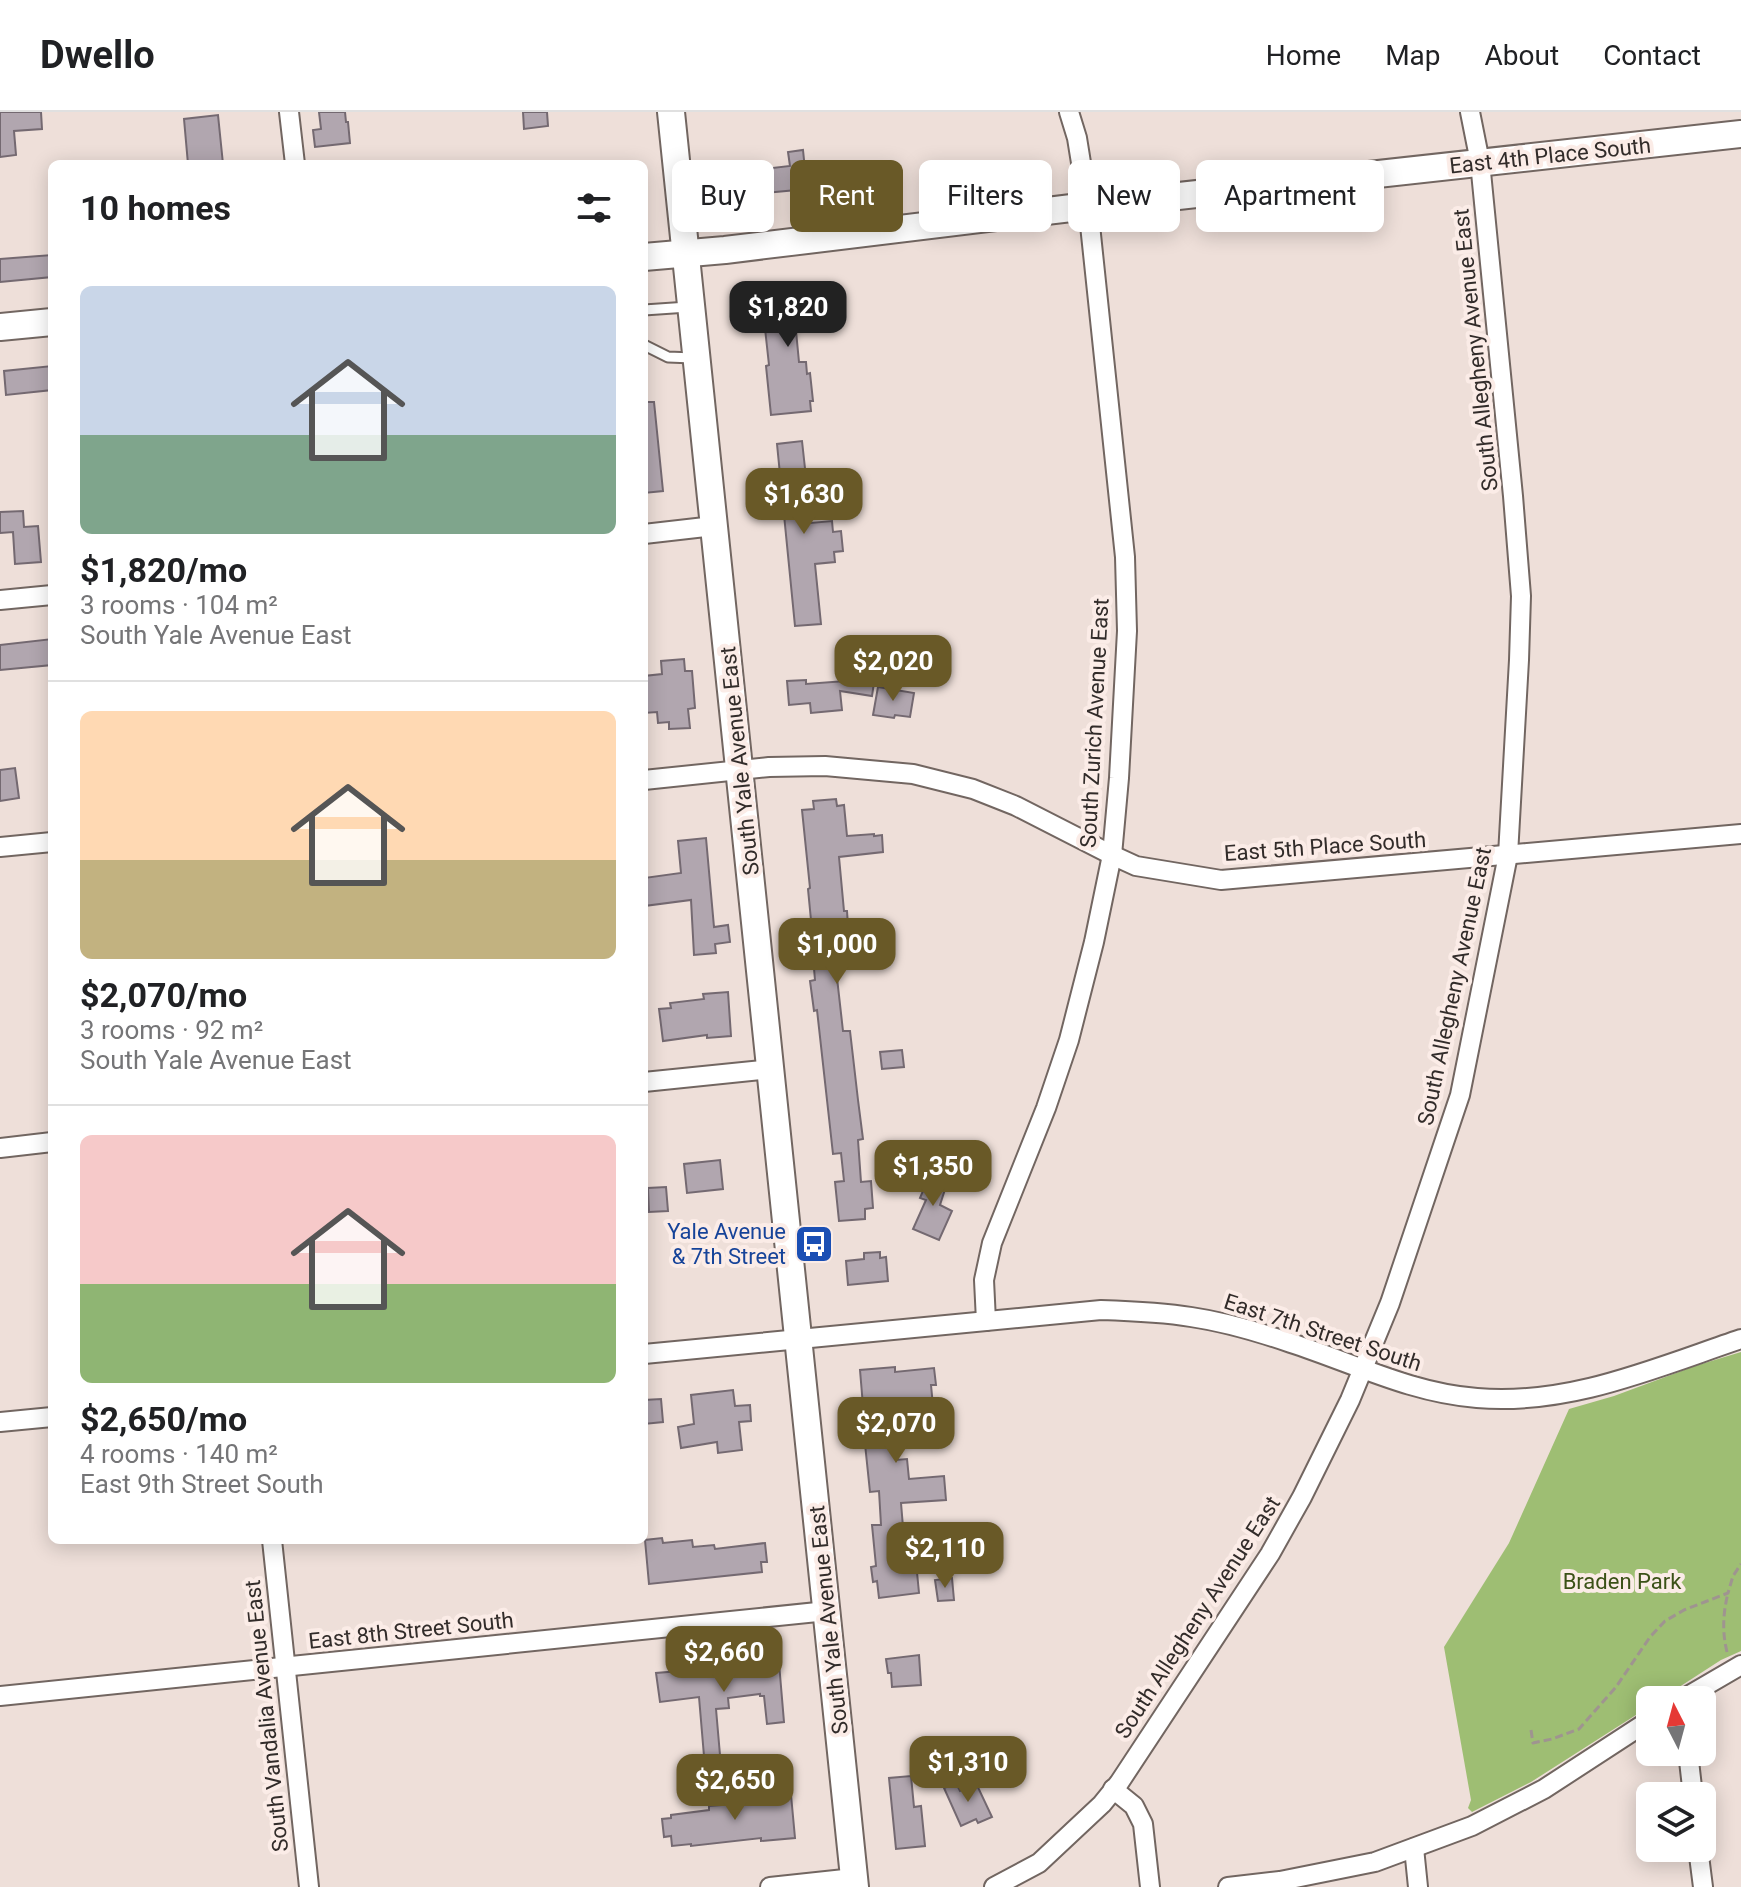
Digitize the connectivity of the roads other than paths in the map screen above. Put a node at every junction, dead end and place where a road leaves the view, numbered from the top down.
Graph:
1 (289, 112) edge
2 (671, 112) edge
3 (1069, 112) edge
4 (1470, 112) edge
5 (1741, 134) edge
6 (295, 160) edge
7 (1081, 160) edge
8 (1480, 162) junction
9 (1180, 196) edge
10 (1068, 208) edge
11 (1091, 232) edge
12 (686, 253) junction
13 (648, 257) edge
14 (691, 307) junction
15 (648, 310) edge
16 (48, 322) edge
17 (0, 327) edge
18 (648, 347) edge
19 (696, 358) junction
20 (714, 526) junction
21 (648, 534) edge
22 (48, 595) edge
23 (0, 600) edge
24 (740, 770) junction
25 (648, 780) edge
26 (1741, 834) edge
27 (48, 842) edge
28 (0, 847) edge
29 (1112, 855) junction
30 (1508, 855) junction
31 (771, 1069) junction
32 (648, 1082) edge
33 (48, 1142) edge
34 (0, 1148) edge
35 (986, 1321) junction
36 (797, 1338) junction
37 (1741, 1339) edge
38 (648, 1354) edge
39 (1363, 1370) junction
40 (48, 1417) edge
41 (0, 1422) edge
42 (272, 1544) edge
43 (827, 1611) junction
44 (285, 1667) junction
45 (1737, 1667) edge
46 (1705, 1686) edge
47 (0, 1696) edge
48 (1636, 1729) edge
49 (1113, 1789) junction
50 (1414, 1848) junction
51 (1700, 1862) edge
52 (854, 1883) edge
53 (309, 1887) edge
54 (770, 1887) edge
55 (994, 1887) edge
56 (1150, 1887) edge
57 (1228, 1887) edge
58 (1418, 1887) edge
59 (1703, 1887) edge

1 - 6 street
2 - 12 main road, South Yale Avenue East
3 - 7 street, South Zurich Avenue East
4 - 8 street, South Allegheny Avenue East
5 - 8 main road, East 4th Place South
8 - 9 main road, East 4th Place South
8 - 30 street, South Allegheny Avenue East
10 - 12 main road, East 4th Place South
11 - 29 street, South Zurich Avenue East
12 - 13 main road, East 4th Place South
12 - 14 main road, South Yale Avenue East
14 - 15 lane
14 - 19 main road, South Yale Avenue East
16 - 17 main road
18 - 19 lane
19 - 20 main road, South Yale Avenue East
20 - 21 street
20 - 24 main road, South Yale Avenue East
22 - 23 street
24 - 25 street, East 5th Place South
24 - 29 street, East 5th Place South
24 - 31 main road, South Yale Avenue East
26 - 30 street, East 5th Place South
27 - 28 street
29 - 30 street, East 5th Place South
29 - 35 street, South Zurich Avenue East
30 - 39 street, South Allegheny Avenue East
31 - 32 street
31 - 36 main road, South Yale Avenue East
33 - 34 street
35 - 36 street, East 7th Street South
35 - 39 street, East 7th Street South
36 - 38 street, East 7th Street South
36 - 43 main road, South Yale Avenue East
37 - 39 street, East 7th Street South
39 - 49 street, South Allegheny Avenue East
40 - 41 street
42 - 44 street, South Vandalia Avenue East
43 - 44 street, East 8th Street South
43 - 52 main road, South Yale Avenue East
44 - 47 street, East 8th Street South
44 - 53 street, South Vandalia Avenue East
45 - 46 street
48 - 50 street
49 - 55 street, South Allegheny Avenue East
49 - 56 street
50 - 57 street
50 - 58 street
51 - 59 street
52 - 54 street

